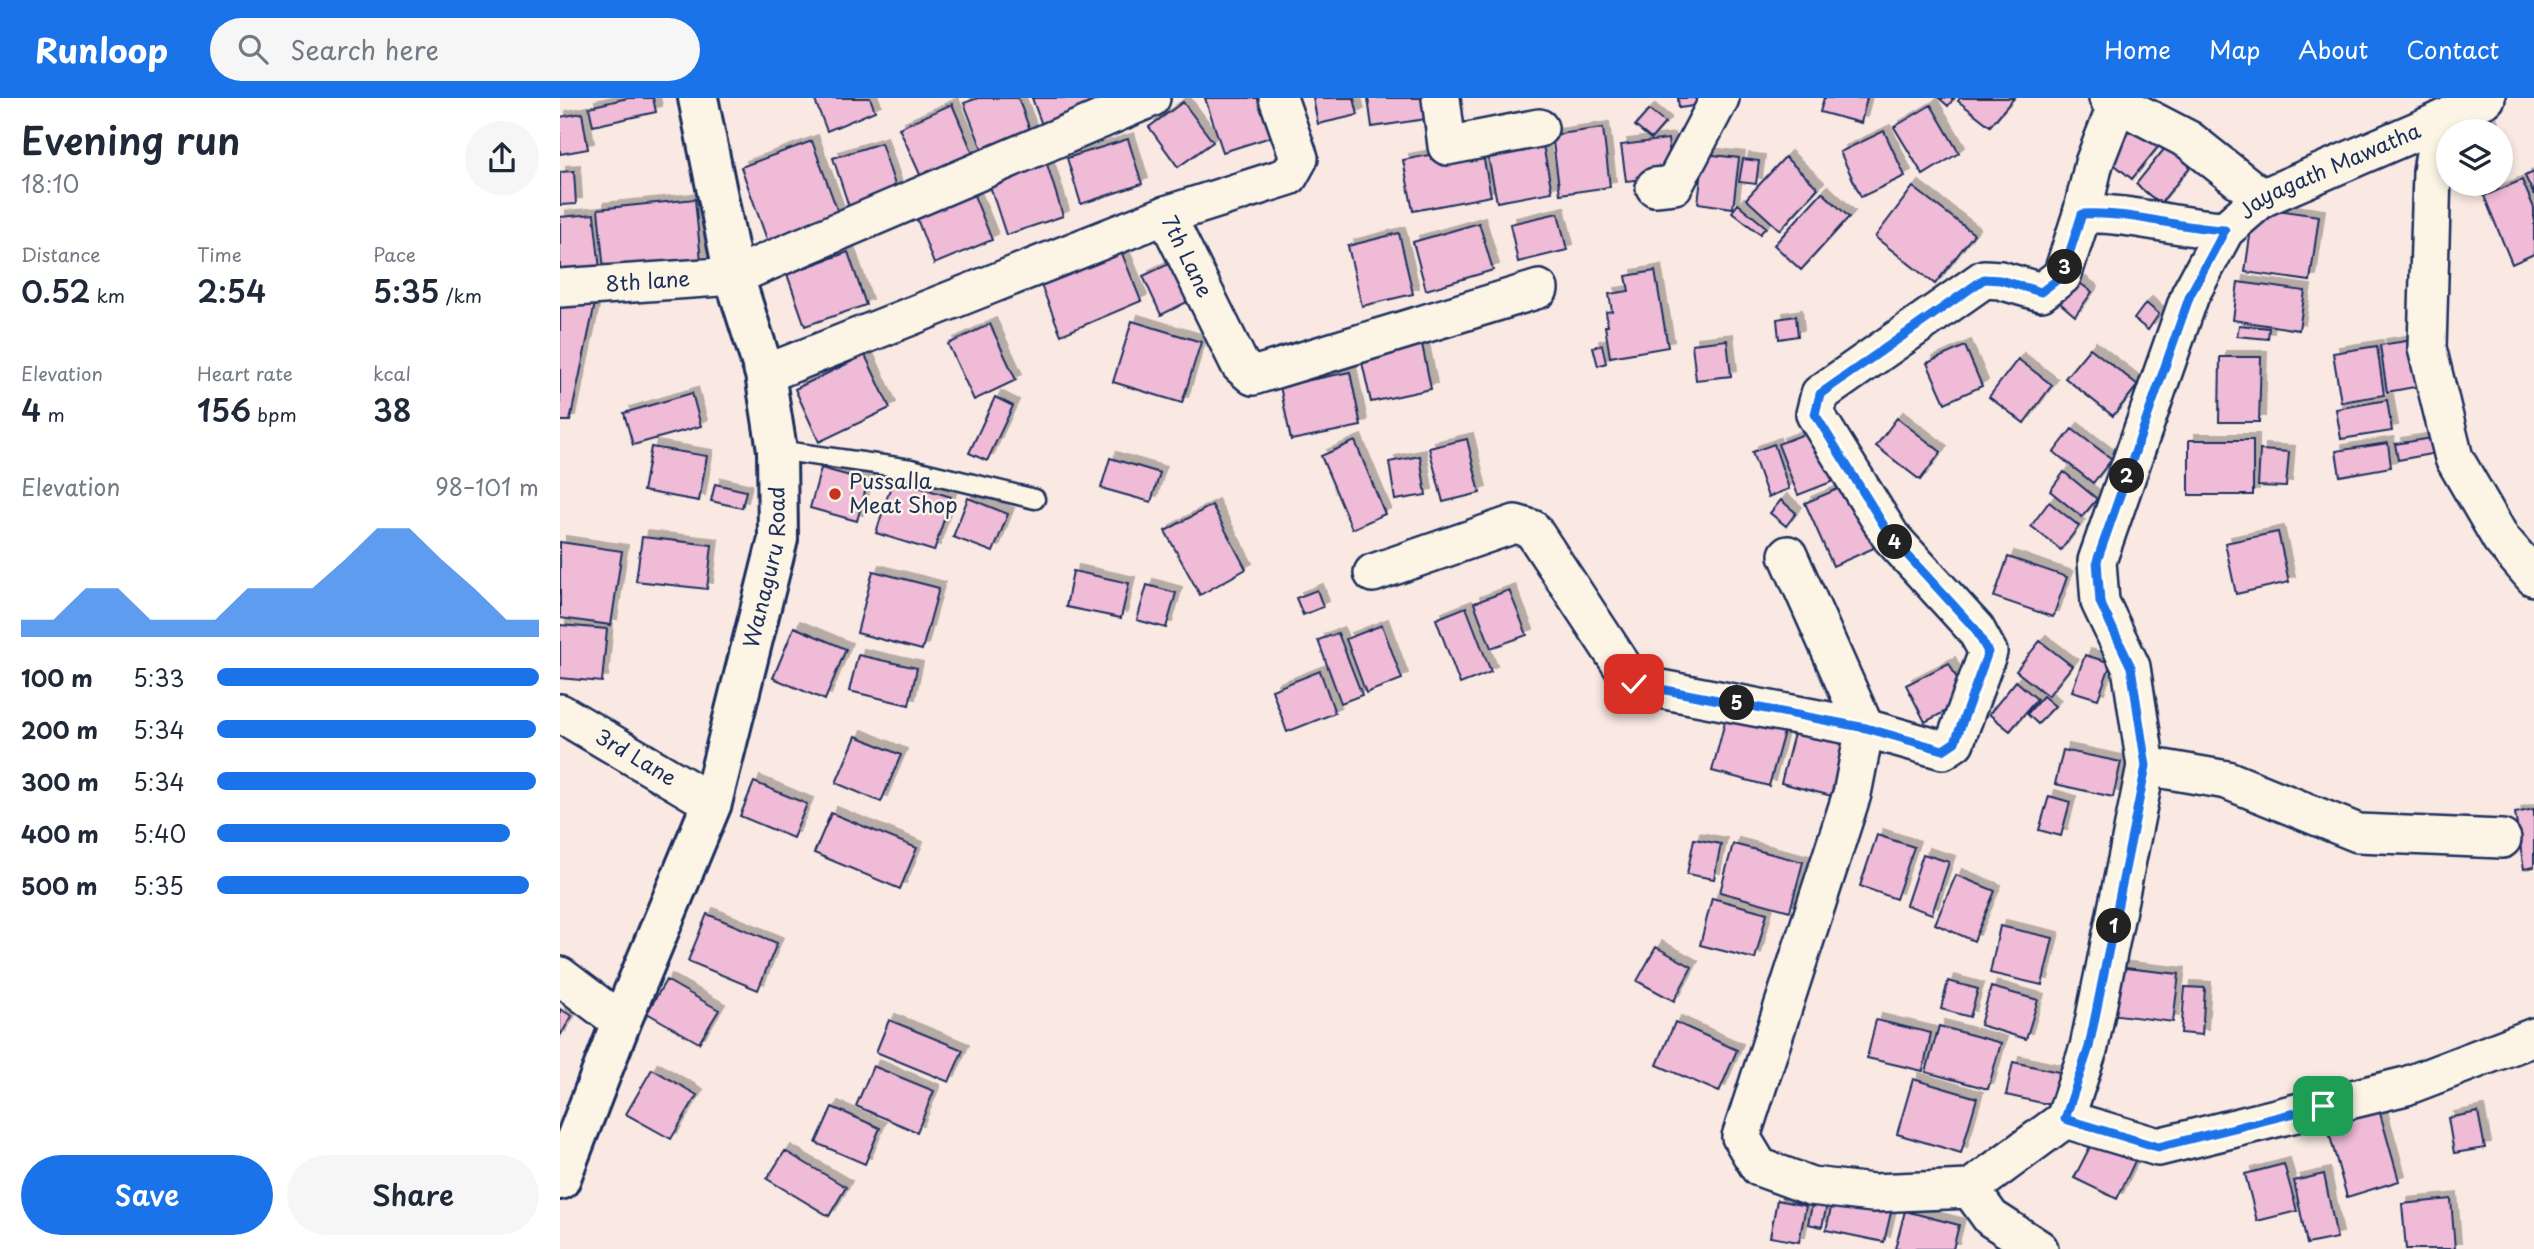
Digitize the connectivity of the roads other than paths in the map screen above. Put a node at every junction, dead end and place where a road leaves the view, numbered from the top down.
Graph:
1 (698, 98) edge
2 (1152, 98) edge
3 (1278, 98) edge
4 (1441, 98) edge
5 (1720, 98) edge
6 (2486, 98) edge
7 (2113, 100) edge
8 (2445, 119) edge
9 (2436, 123) edge
10 (1539, 128) dead end
11 (2436, 149) edge
12 (1655, 187) dead end
13 (2262, 198) junction
14 (2082, 214) junction
15 (1166, 215) junction
16 (2225, 230) junction
17 (734, 276) junction
18 (560, 288) edge
19 (1539, 289) dead end
20 (765, 374) junction
21 (777, 450) junction
22 (1035, 499) dead end
23 (1788, 555) dead end
24 (1373, 573) dead end
25 (2534, 577) edge
26 (560, 713) edge
27 (1866, 728) junction
28 (2146, 766) junction
29 (712, 803) junction
30 (2502, 839) dead end
31 (560, 976) edge
32 (621, 1022) junction
33 (2534, 1037) edge
34 (2065, 1119) junction
35 (560, 1180) edge
36 (1969, 1189) junction
37 (2039, 1249) edge

1 - 17 street, Wanaguru Road
2 - 17 street, 8th lane
3 - 15 street
4 - 10 street
5 - 12 street
6 - 8 street, Jayagath Mawatha
7 - 13 street
7 - 14 street
9 - 13 street, Jayagath Mawatha
11 - 25 street
13 - 16 street, Jayagath Mawatha
14 - 16 street
14 - 27 street
15 - 19 street, 7th Lane
15 - 20 street, 7th Lane
16 - 28 street, Jayagath Mawatha
17 - 18 street, 8th lane
17 - 20 street, Wanaguru Road
20 - 21 street, Wanaguru Road
21 - 22 lane
21 - 29 street, Wanaguru Road
23 - 27 street
24 - 27 street
26 - 29 street, 3rd Lane
27 - 36 street
28 - 30 street
28 - 34 street, Jayagath Mawatha
29 - 32 street, Wanaguru Road
31 - 32 street
32 - 35 street, Wanaguru Road
33 - 34 street
34 - 36 street
36 - 37 street

